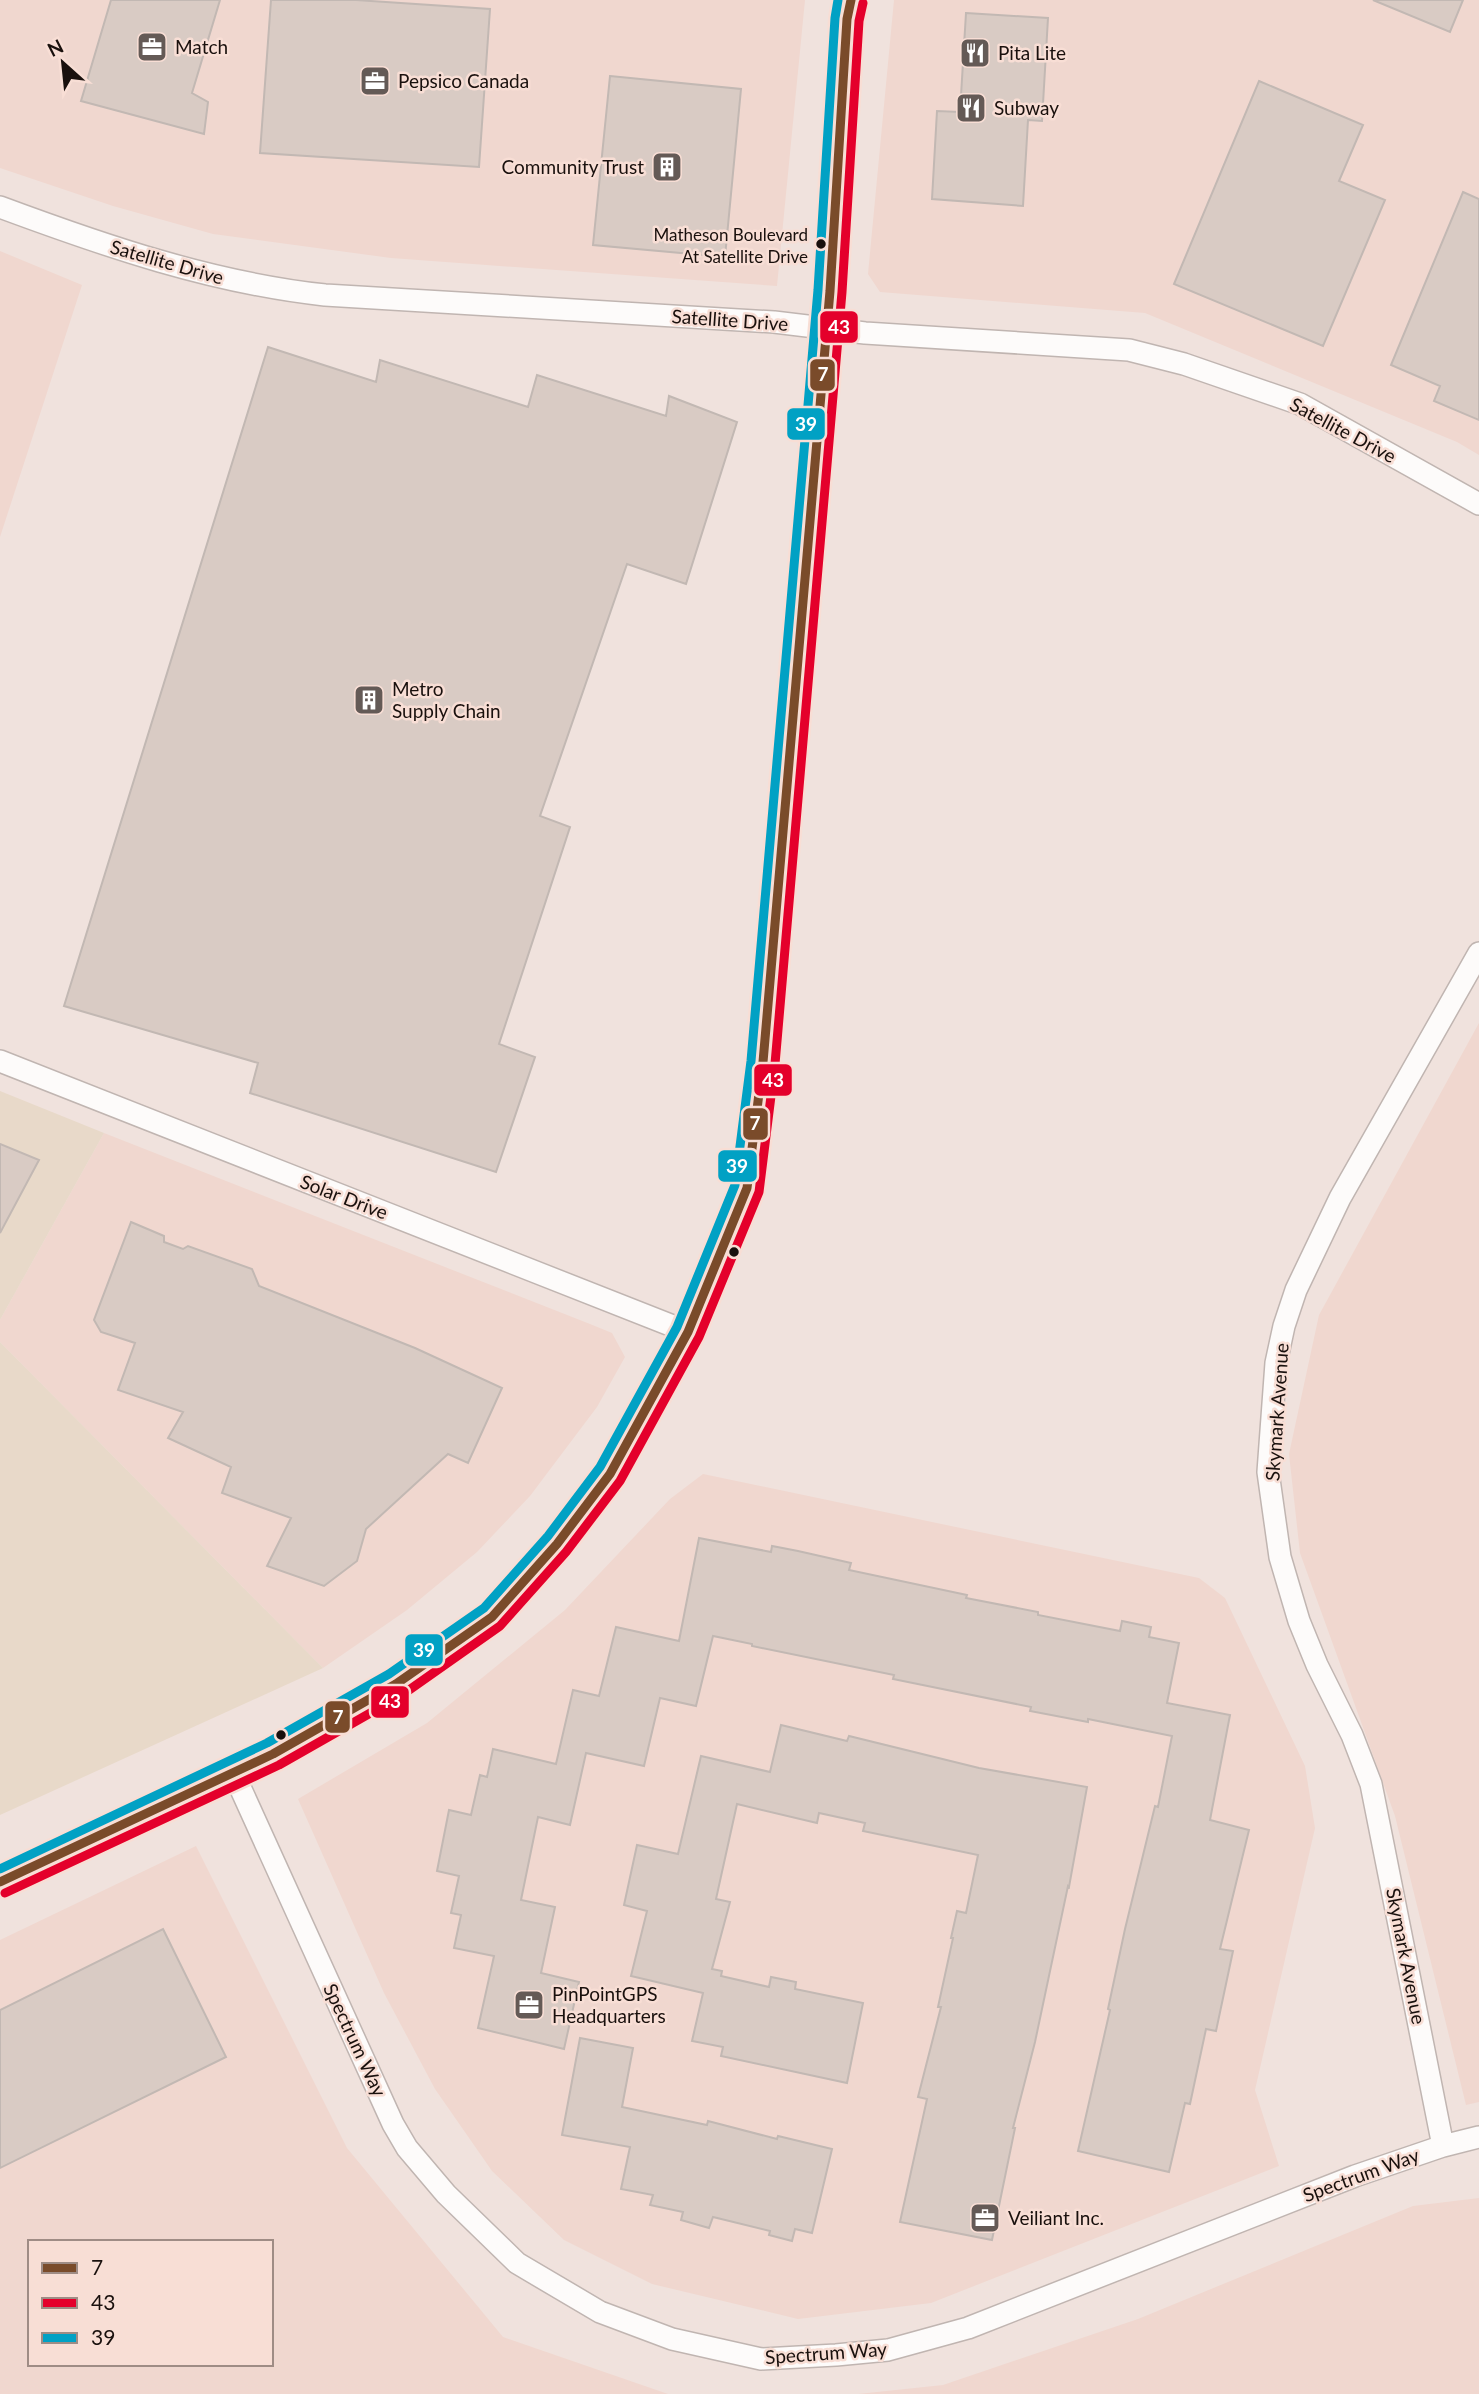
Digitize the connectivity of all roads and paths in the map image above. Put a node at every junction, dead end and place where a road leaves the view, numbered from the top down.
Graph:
1 (850, 0) edge
2 (0, 207) edge
3 (825, 328) junction
4 (1479, 504) edge
5 (1479, 953) edge
6 (0, 1061) edge
7 (688, 1332) junction
8 (234, 1774) junction
9 (0, 1882) edge
10 (1479, 2137) edge
11 (1443, 2146) junction

1 - 3 street
2 - 3 street, Satellite Drive
3 - 4 street, Satellite Drive
3 - 7 street
5 - 11 street, Skymark Avenue
6 - 7 street, Solar Drive
7 - 8 street
8 - 9 street
8 - 11 street, Spectrum Way
10 - 11 street, Spectrum Way

